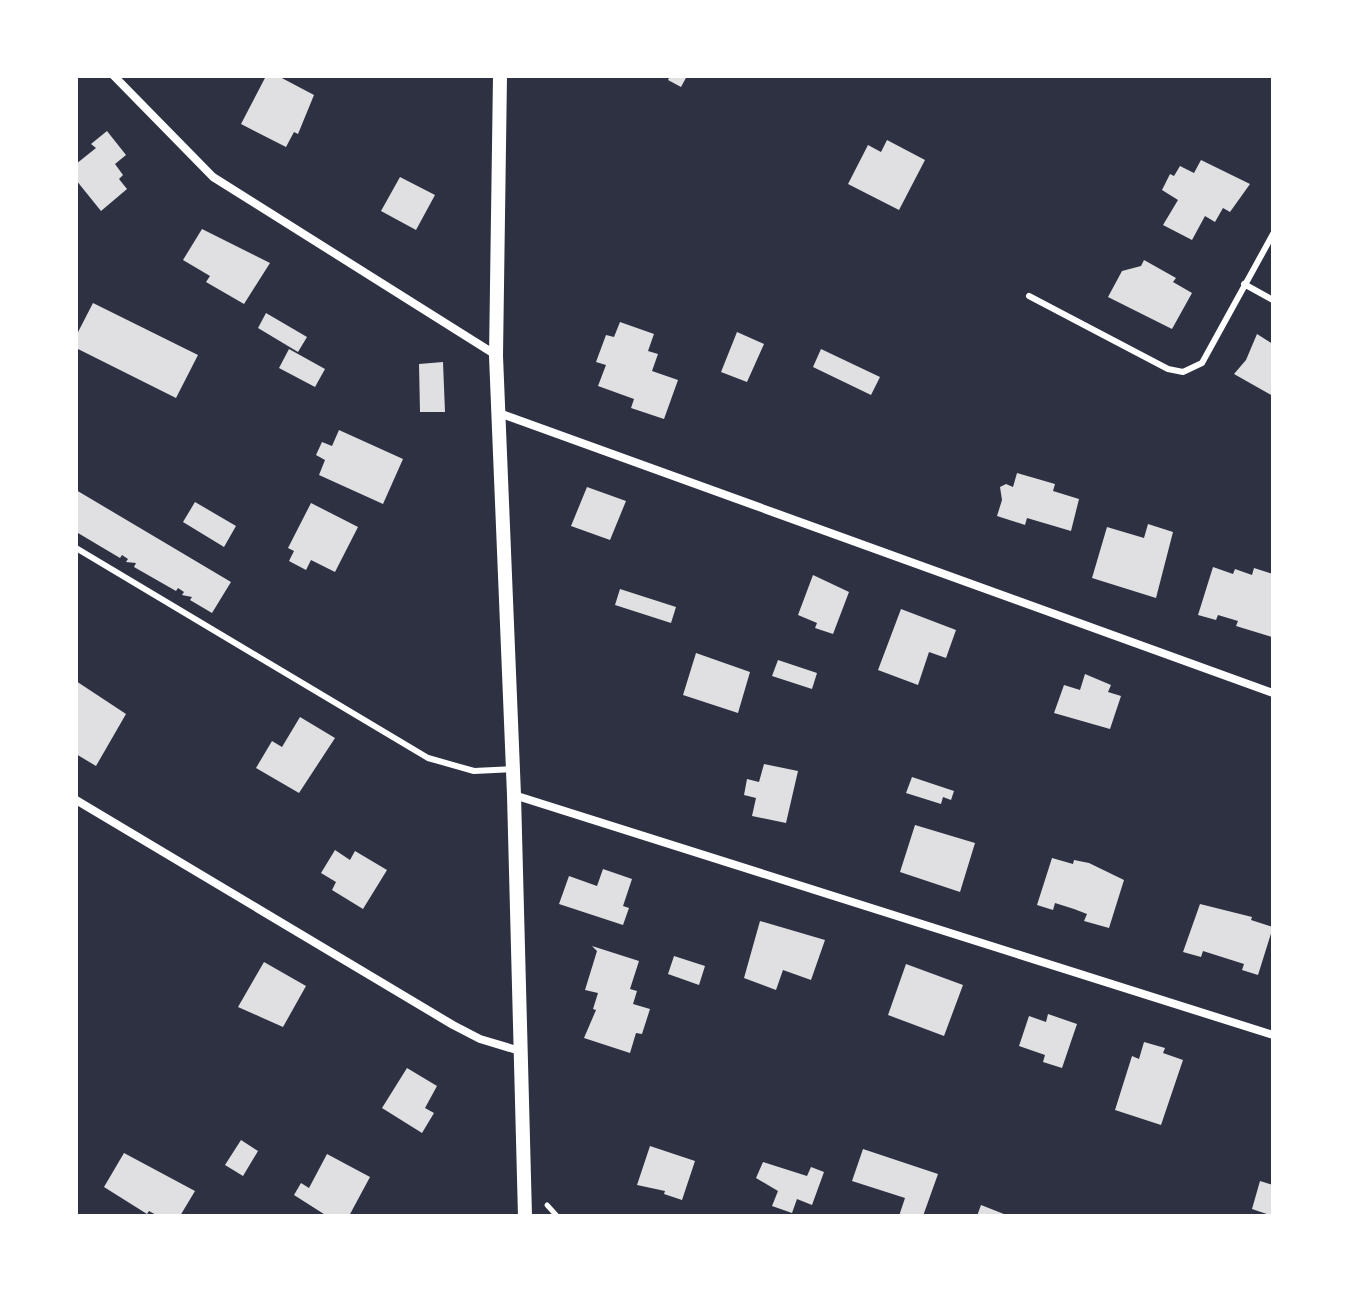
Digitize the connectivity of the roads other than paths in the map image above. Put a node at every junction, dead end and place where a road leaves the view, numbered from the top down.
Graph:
1 (114, 76) edge
2 (500, 76) edge
3 (1273, 234) edge
4 (1244, 284) junction
5 (1029, 296) dead end
6 (1273, 300) edge
7 (496, 356) junction
8 (499, 413) junction
9 (76, 548) edge
10 (1273, 693) edge
11 (513, 769) junction
12 (514, 795) junction
13 (76, 800) edge
14 (1273, 1035) edge
15 (520, 1051) junction
16 (525, 1216) edge

1 - 7 street
2 - 7 street
3 - 4 lane
4 - 5 lane
4 - 6 lane
7 - 8 street
8 - 10 street
8 - 11 street
9 - 11 lane
11 - 12 street
12 - 14 street
12 - 15 street
13 - 15 street
15 - 16 street

